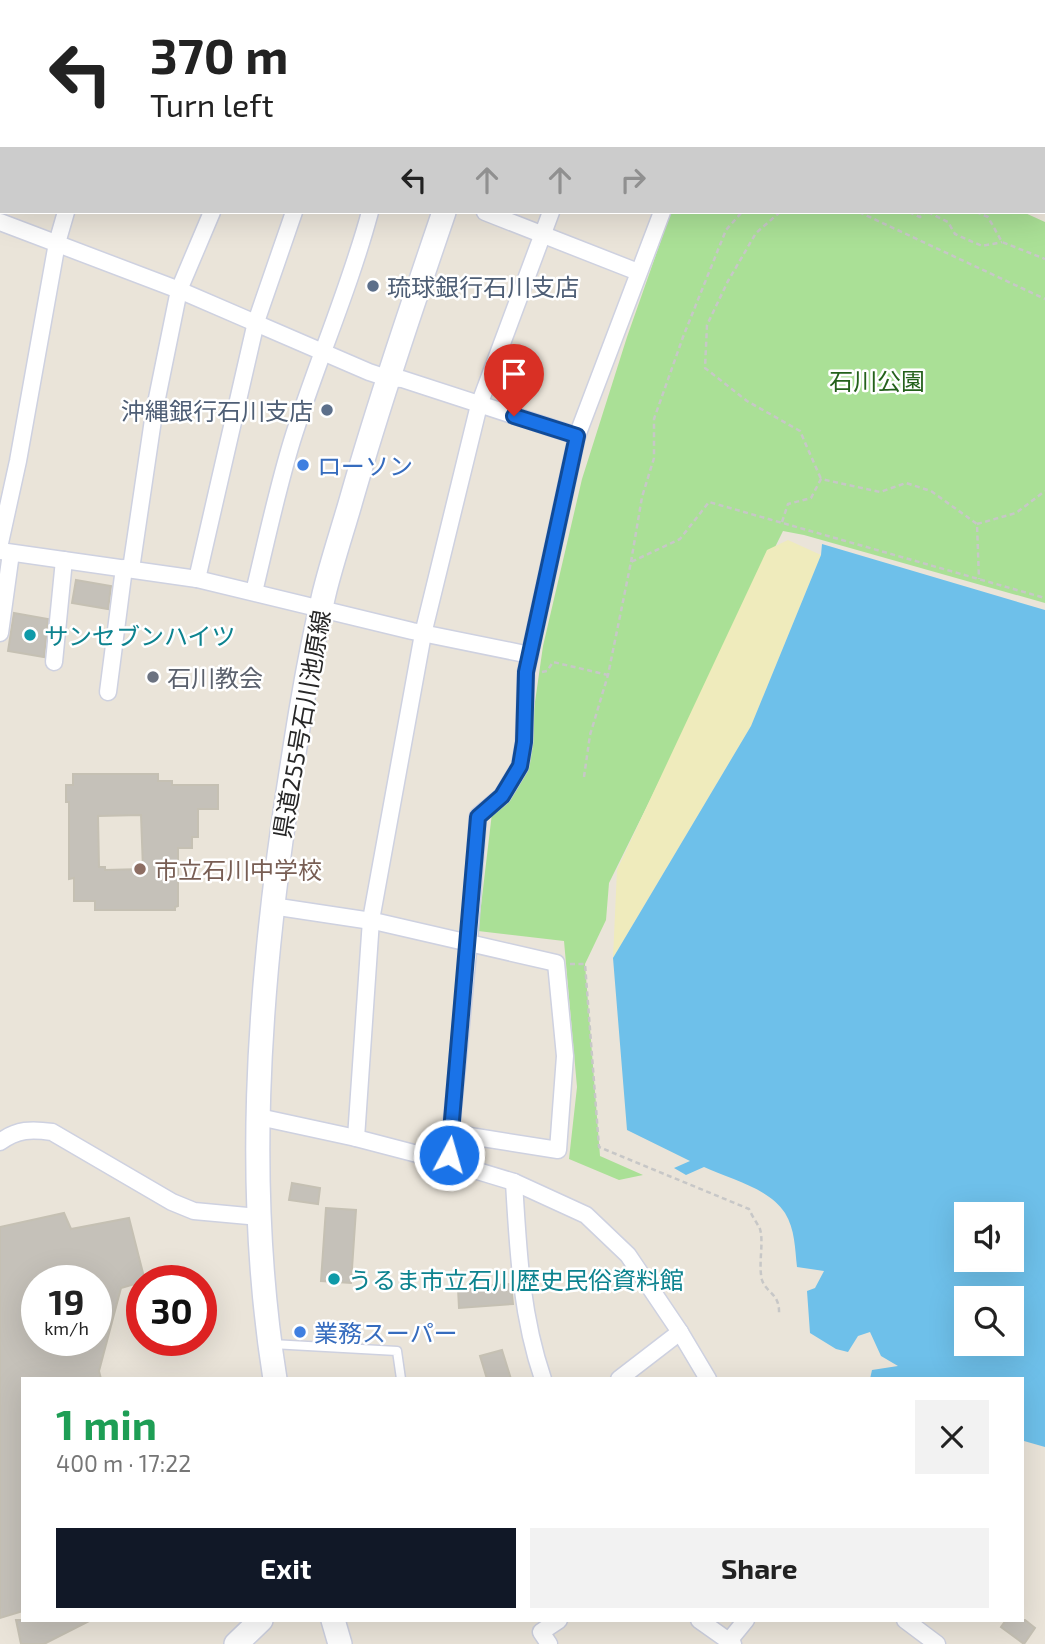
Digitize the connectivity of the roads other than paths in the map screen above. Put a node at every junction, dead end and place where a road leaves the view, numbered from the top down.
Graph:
1 (65, 214) edge
2 (211, 214) edge
3 (293, 214) edge
4 (369, 214) edge
5 (443, 214) edge
6 (490, 214) edge
7 (550, 214) edge
8 (661, 214) edge
9 (0, 222) edge
10 (541, 234) junction
11 (57, 243) junction
12 (638, 272) junction
13 (179, 290) junction
14 (256, 322) junction
15 (322, 352) junction
16 (387, 378) junction
17 (479, 405) junction
18 (577, 436) junction
19 (4, 549) edge
20 (64, 561) junction
21 (127, 569) junction
22 (197, 579) junction
23 (254, 592) junction
24 (321, 609) junction
25 (0, 634) edge
26 (423, 634) junction
27 (530, 655) junction
28 (54, 662) dead end
29 (108, 692) dead end
30 (272, 906) junction
31 (371, 920) junction
32 (469, 941) junction
33 (258, 1117) junction
34 (451, 1133) junction
35 (356, 1138) junction
36 (0, 1142) edge
37 (448, 1162) junction
38 (514, 1182) junction
39 (258, 1217) junction
40 (680, 1332) junction
41 (270, 1343) junction
42 (275, 1377) edge
43 (401, 1377) edge
44 (542, 1377) edge
45 (622, 1377) edge
46 (707, 1377) edge
47 (259, 1622) edge
48 (334, 1622) edge
49 (556, 1622) edge
50 (702, 1622) edge
51 (745, 1622) edge
52 (908, 1622) edge
53 (730, 1643) edge
54 (236, 1644) edge
55 (340, 1644) edge
56 (549, 1644) edge
57 (937, 1644) edge

1 - 11 street
2 - 13 street
3 - 14 street
4 - 15 street
5 - 16 main road, 県道255号石川池原線
6 - 10 street
7 - 10 street
8 - 12 street
9 - 11 street
10 - 12 street
10 - 17 street
11 - 13 street
11 - 19 street
12 - 18 street
13 - 14 street
13 - 21 street
14 - 15 street
14 - 22 street
15 - 16 street
15 - 23 street
16 - 17 street
16 - 24 main road, 県道255号石川池原線
17 - 18 street
17 - 26 street
18 - 27 street
19 - 20 street
19 - 25 street
20 - 21 street
20 - 28 street
21 - 22 street
21 - 29 street
22 - 23 street
23 - 24 street
24 - 26 street
24 - 30 main road, 県道255号石川池原線
26 - 27 street
26 - 31 street
27 - 32 street
30 - 31 street
30 - 33 main road, 県道255号石川池原線
31 - 32 street
31 - 35 street
32 - 34 street
32 - 34 street
33 - 35 street
33 - 39 main road, 県道255号石川池原線
34 - 37 street
35 - 37 street
36 - 39 street
37 - 38 street
38 - 40 street
38 - 44 street
39 - 41 main road, 県道255号石川池原線
40 - 45 street
40 - 46 street
41 - 42 main road, 県道255号石川池原線
41 - 43 lane
47 - 54 main road
48 - 55 main road
49 - 56 street
50 - 53 street
51 - 53 street
52 - 57 street

